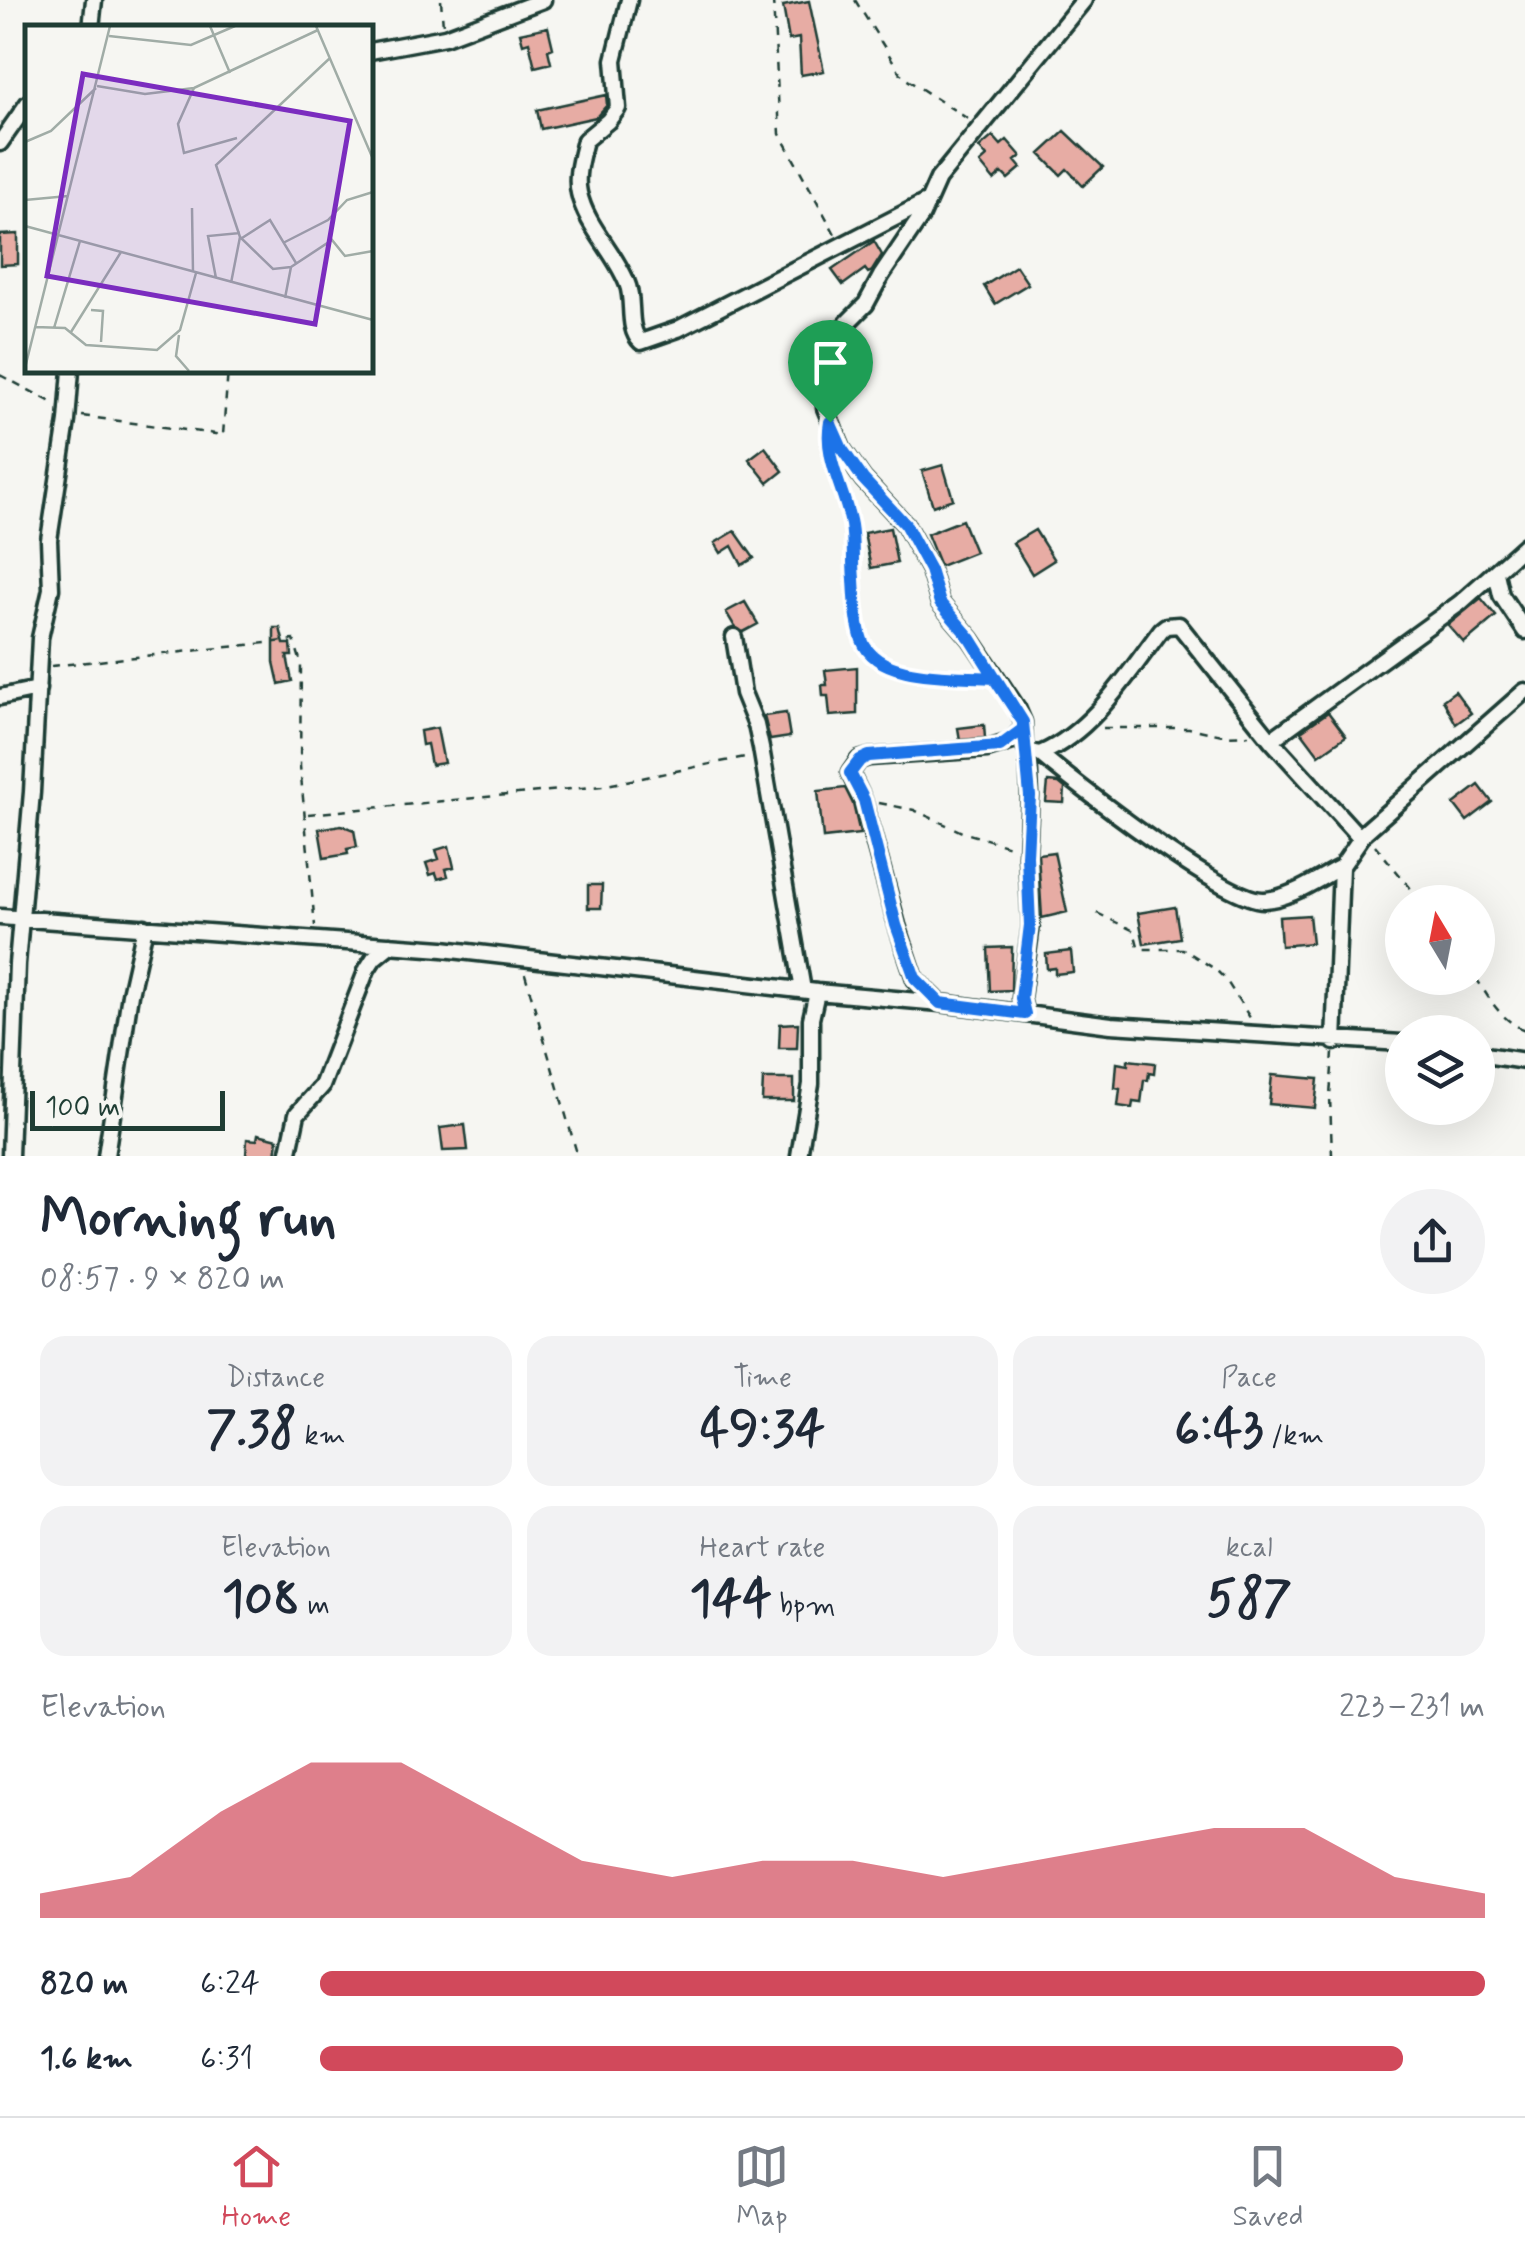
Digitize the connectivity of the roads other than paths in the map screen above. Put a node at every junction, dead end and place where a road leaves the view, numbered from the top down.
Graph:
1 (94, 0) edge
2 (543, 0) edge
3 (629, 0) edge
4 (1084, 0) edge
5 (91, 25) edge
6 (372, 51) edge
7 (25, 106) edge
8 (0, 144) edge
9 (928, 200) junction
10 (70, 372) edge
11 (1525, 546) edge
12 (1496, 573) junction
13 (1525, 630) edge
14 (734, 637) dead end
15 (38, 689) junction
16 (1525, 691) edge
17 (0, 697) edge
18 (1023, 729) junction
19 (1269, 737) junction
20 (1034, 753) junction
21 (1363, 835) junction
22 (1342, 867) junction
23 (0, 917) edge
24 (22, 919) junction
25 (145, 927) junction
26 (390, 945) junction
27 (810, 991) junction
28 (940, 1003) junction
29 (1025, 1014) junction
30 (1334, 1042) junction
31 (1385, 1043) edge
32 (1495, 1057) edge
33 (1525, 1061) edge
34 (10, 1156) edge
35 (106, 1156) edge
36 (288, 1156) edge
37 (798, 1156) edge

1 - 5 street
2 - 6 street
3 - 9 street
4 - 9 street
7 - 8 street
9 - 18 street
10 - 15 street
11 - 12 street
12 - 13 street
12 - 19 street
14 - 27 street
15 - 17 street
15 - 24 street
16 - 21 street
18 - 20 street
18 - 28 street
19 - 20 street
19 - 21 street
20 - 22 street
20 - 29 street
21 - 22 street
22 - 30 street
23 - 24 street
24 - 25 street
24 - 34 street
25 - 26 street
25 - 35 street
26 - 27 street
26 - 36 street
27 - 28 street
27 - 37 street
28 - 29 street
29 - 30 street
30 - 31 street
32 - 33 street

